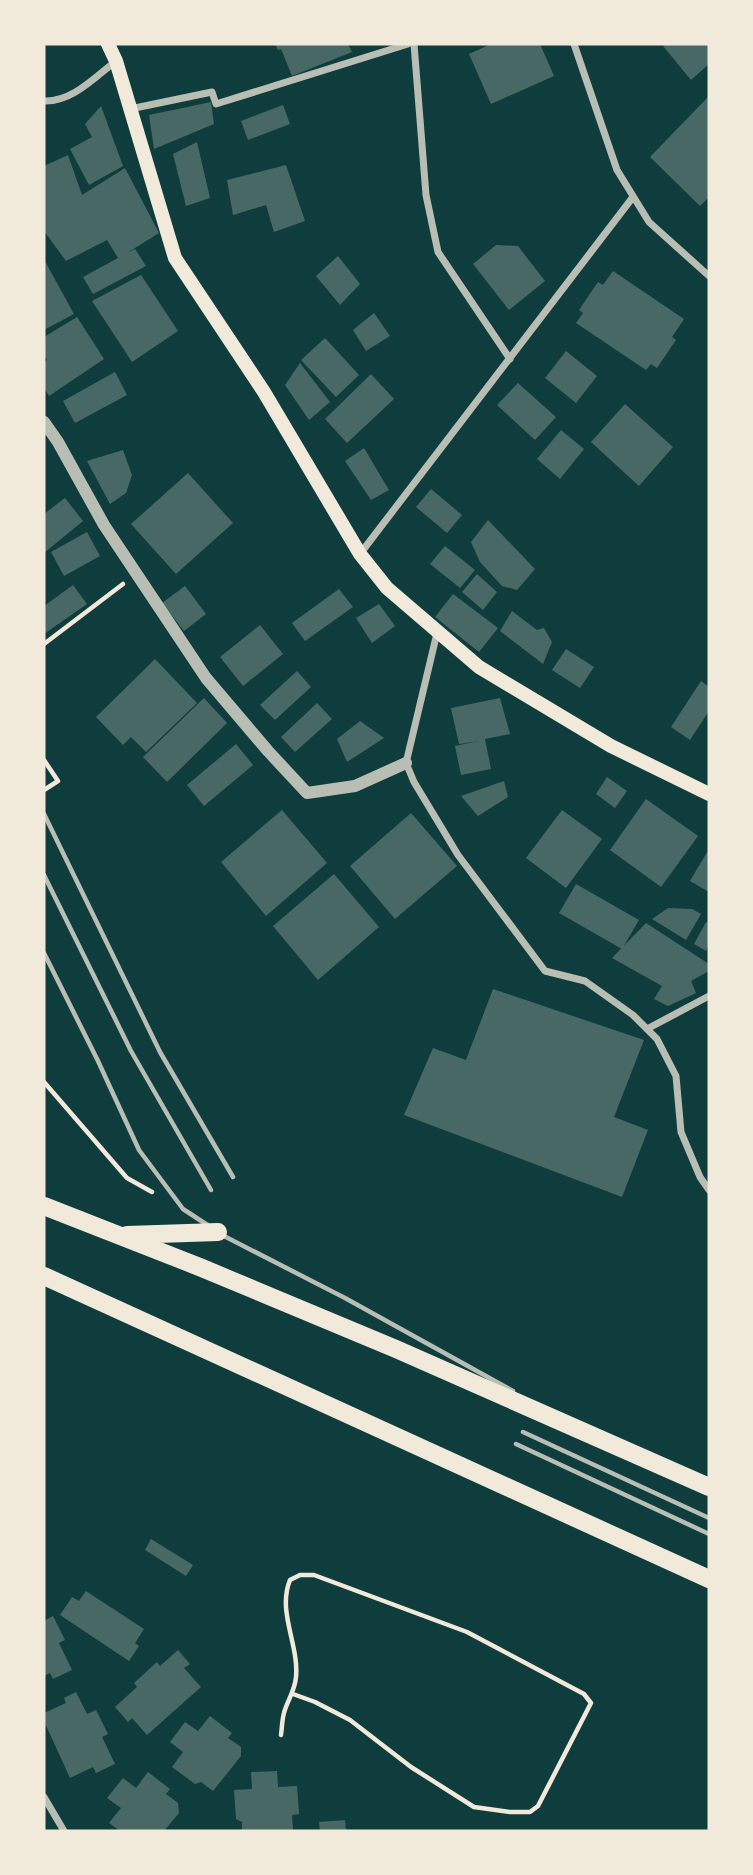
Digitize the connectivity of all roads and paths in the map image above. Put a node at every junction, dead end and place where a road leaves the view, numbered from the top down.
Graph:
1 (108, 44) edge
2 (408, 44) edge
3 (414, 44) edge
4 (574, 44) edge
5 (116, 61) junction
6 (44, 102) edge
7 (130, 109) junction
8 (633, 197) junction
9 (709, 276) edge
10 (510, 359) junction
11 (44, 422) edge
12 (360, 554) junction
13 (137, 573) junction
14 (438, 632) junction
15 (44, 644) edge
16 (44, 760) edge
17 (406, 763) junction
18 (44, 790) edge
19 (709, 794) edge
20 (44, 814) edge
21 (44, 875) edge
22 (44, 953) edge
23 (709, 996) edge
24 (648, 1029) junction
25 (44, 1082) edge
26 (233, 1177) dead end
27 (211, 1190) dead end
28 (709, 1190) edge
29 (44, 1206) edge
30 (183, 1209) junction
31 (218, 1233) junction
32 (120, 1236) junction
33 (44, 1276) edge
34 (523, 1432) dead end
35 (590, 1435) junction
36 (516, 1444) dead end
37 (709, 1487) edge
38 (709, 1518) edge
39 (709, 1534) edge
40 (709, 1579) edge
41 (293, 1694) junction
42 (281, 1735) dead end
43 (44, 1797) edge
44 (64, 1831) edge

1 - 5 main road
2 - 7 street
3 - 10 street
4 - 8 street
5 - 6 street
5 - 7 main road
7 - 12 main road
8 - 9 street
8 - 10 street
10 - 12 street
11 - 13 street
12 - 14 main road
13 - 15 path
13 - 17 street
14 - 17 street
14 - 19 main road
16 - 18 path
17 - 24 street
20 - 26 lane
21 - 27 lane
22 - 30 lane
23 - 24 street
24 - 28 street
25 - 30 path
29 - 32 highway
30 - 31 lane
31 - 32 highway
31 - 35 lane
32 - 35 highway
33 - 40 highway
34 - 38 lane
35 - 37 highway
36 - 39 lane
41 - 41 path
41 - 42 path
43 - 44 street

